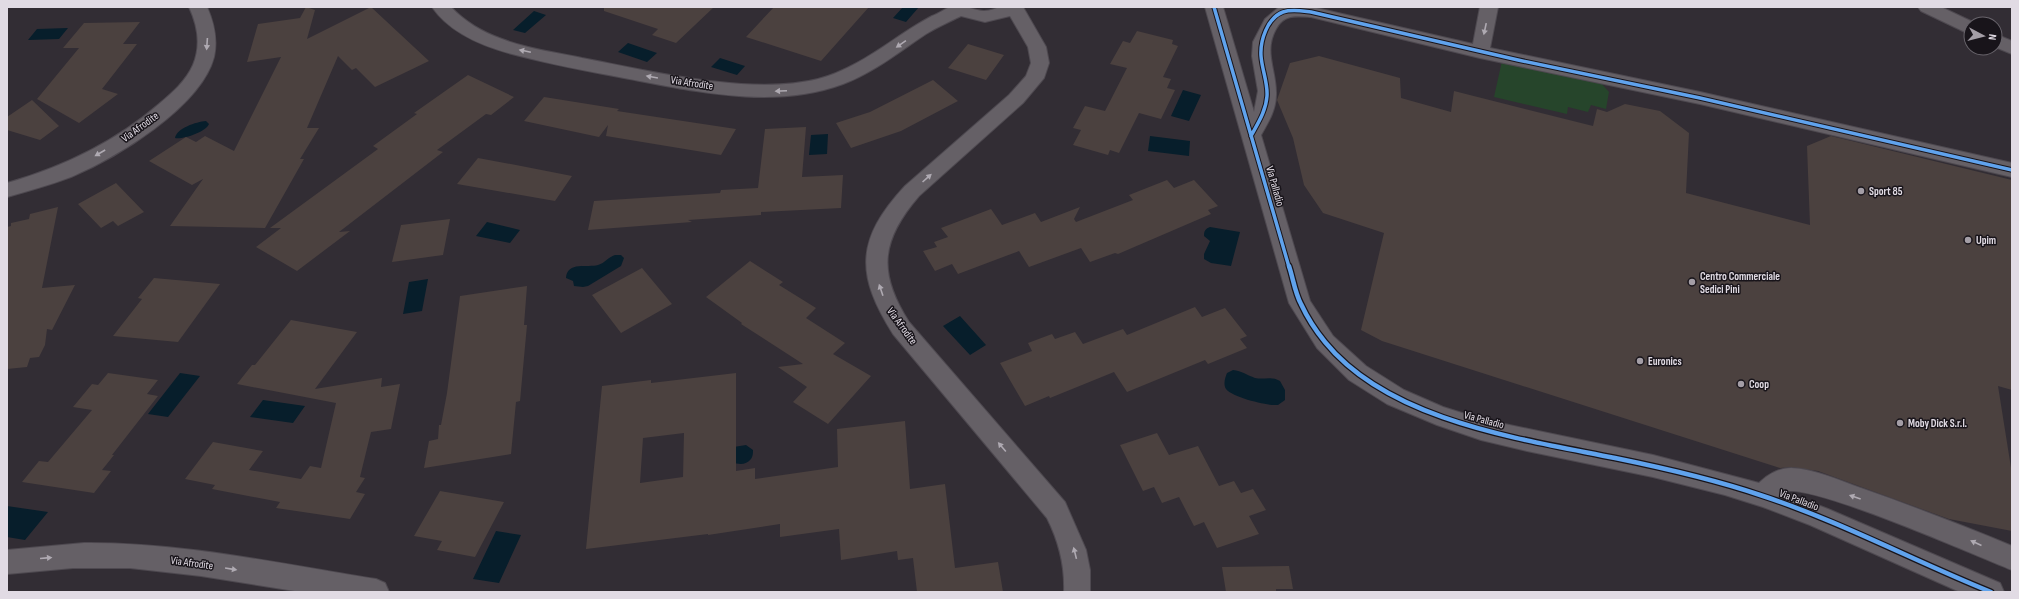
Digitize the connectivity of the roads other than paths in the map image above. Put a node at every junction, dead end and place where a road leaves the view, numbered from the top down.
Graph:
1 (198, 7) edge
2 (442, 7) edge
3 (1013, 7) edge
4 (1214, 7) edge
5 (1489, 7) edge
6 (1927, 7) edge
7 (960, 8) edge
8 (1963, 24) edge
9 (1480, 52) junction
10 (1251, 136) junction
11 (2012, 170) edge
12 (7, 190) edge
13 (1763, 496) junction
14 (2012, 558) edge
15 (7, 562) edge
16 (376, 592) edge
17 (1077, 592) edge
18 (1991, 592) edge

1 -> 12 street, Via Afrodite
7 -> 2 street, Via Afrodite
3 - 7 street
17 -> 3 street, Via Afrodite
4 - 10 street, Via Palladio
5 -> 9 street
6 - 8 street
9 - 10 street
9 - 11 street
10 - 13 street, Via Palladio
14 -> 13 street
13 - 18 street, Via Palladio
15 -> 16 street, Via Afrodite

